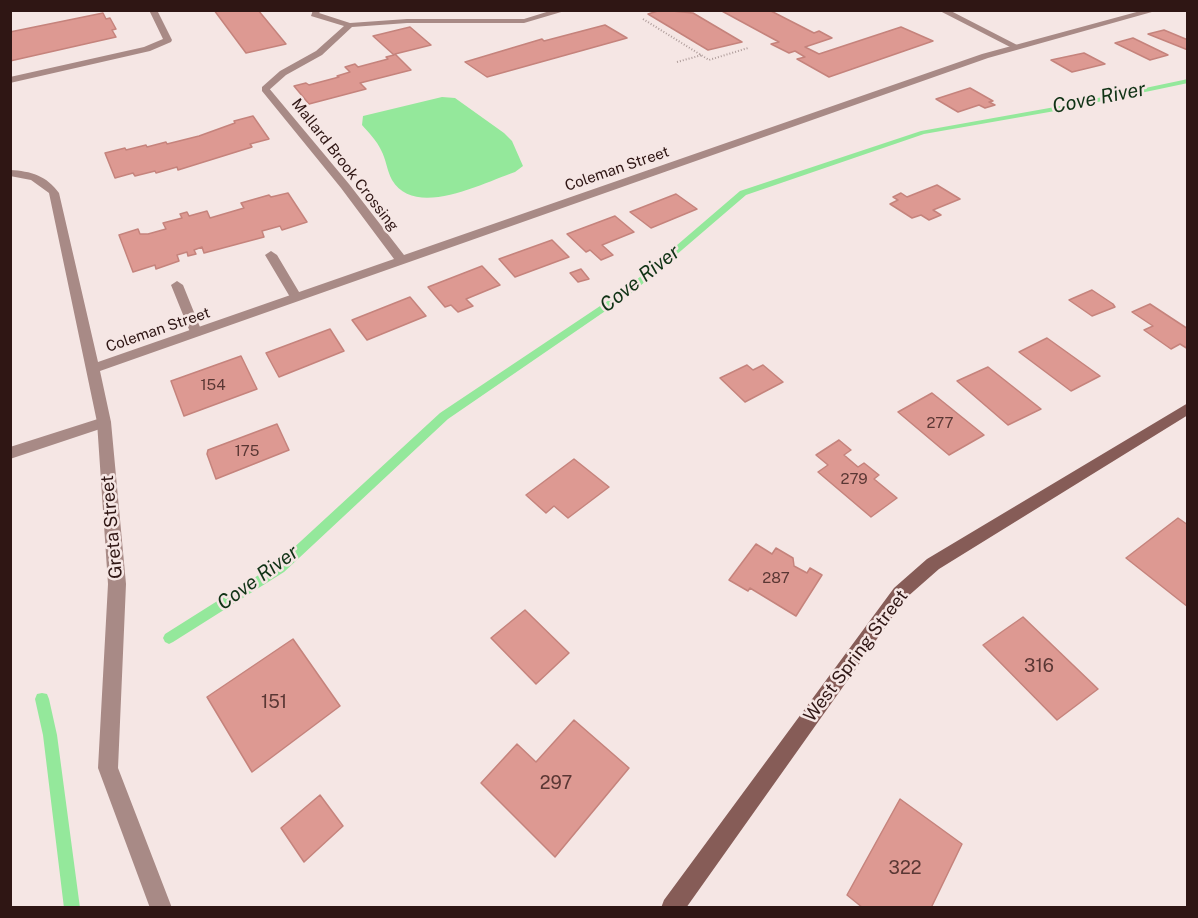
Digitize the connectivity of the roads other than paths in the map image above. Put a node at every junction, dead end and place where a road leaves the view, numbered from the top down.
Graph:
1 (153, 10) edge
2 (564, 10) edge
3 (942, 10) edge
4 (1155, 10) edge
5 (315, 12) edge
6 (350, 25) junction
7 (1017, 47) junction
8 (10, 80) edge
9 (10, 173) edge
10 (271, 255) dead end
11 (401, 260) junction
12 (177, 285) dead end
13 (296, 297) junction
14 (196, 332) junction
15 (92, 369) junction
16 (1188, 408) edge
17 (104, 422) junction
18 (10, 453) edge
19 (161, 908) edge
20 (672, 908) edge

1 - 8 street
2 - 6 street
3 - 7 street
4 - 7 street, Coleman Street
5 - 6 street
6 - 11 street, Mallard Brook Crossing
7 - 11 street, Coleman Street
9 - 15 street, Greta Street
10 - 13 street
11 - 13 street, Coleman Street
12 - 14 street
13 - 14 street, Coleman Street
14 - 15 street, Coleman Street
15 - 17 street, Greta Street
16 - 20 main road, West Spring Street
17 - 18 street
17 - 19 street, Greta Street

